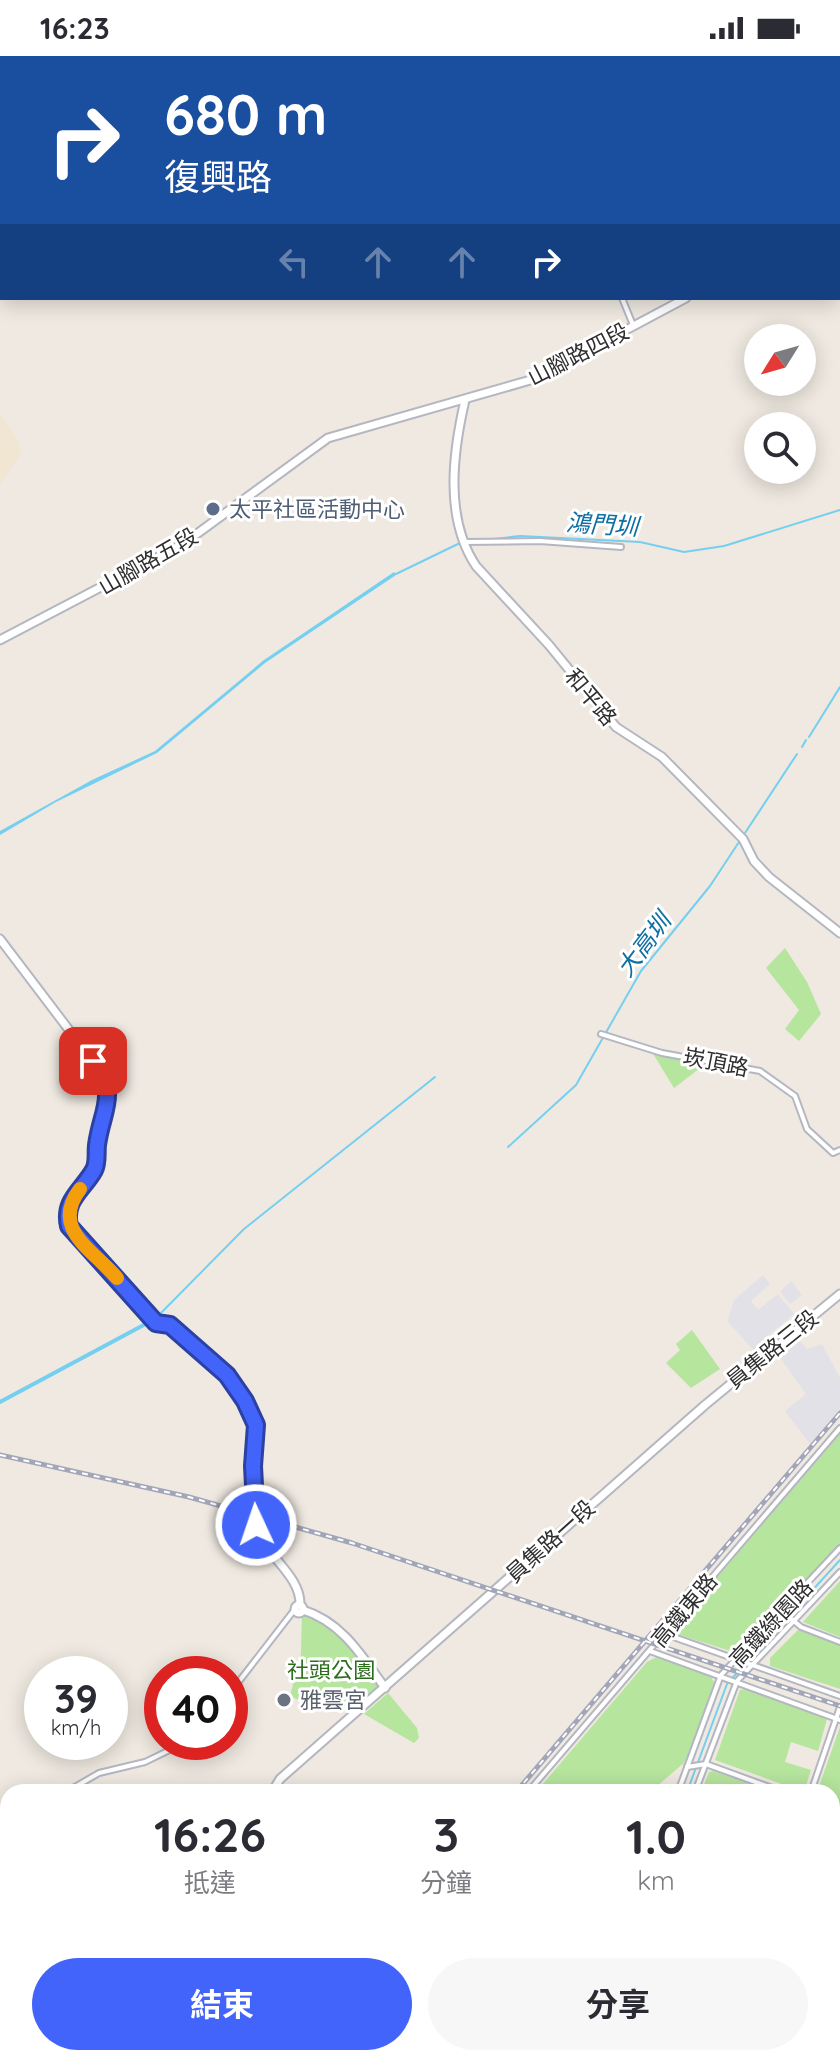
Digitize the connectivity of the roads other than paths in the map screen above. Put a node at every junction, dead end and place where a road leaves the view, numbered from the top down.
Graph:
1 (623, 300) edge
2 (682, 300) edge
3 (633, 325) junction
4 (465, 400) junction
5 (465, 541) junction
6 (621, 547) dead end
7 (0, 640) edge
8 (840, 933) edge
9 (0, 939) edge
10 (601, 1034) dead end
11 (840, 1150) edge
12 (840, 1294) edge
13 (705, 1405) joint
14 (840, 1428) edge
15 (840, 1548) edge
16 (840, 1572) edge
17 (299, 1608) junction
18 (782, 1612) junction
19 (794, 1623) junction
20 (664, 1633) junction
21 (840, 1642) edge
22 (650, 1651) junction
23 (738, 1660) junction
24 (754, 1666) junction
25 (248, 1671) edge
26 (721, 1675) junction
27 (737, 1681) junction
28 (385, 1688) junction
29 (840, 1696) edge
30 (840, 1707) edge
31 (838, 1719) edge
32 (149, 1760) edge
33 (706, 1764) junction
34 (687, 1767) junction
35 (80, 1784) edge
36 (279, 1784) edge
37 (535, 1784) edge
38 (681, 1784) edge
39 (698, 1784) edge
40 (761, 1784) edge
41 (814, 1784) edge

1 - 3 street
2 - 3 street, 山腳路四段
3 - 4 street, 山腳路四段
4 - 5 street, 和平路
4 - 7 street, 山腳路五段
5 - 6 street
5 - 8 street, 和平路
9 - 17 street
10 - 11 street, 崁頂路
12 - 13 street, 員集路三段
13 - 28 street, 員集路一段
14 - 20 street, 高鐵東路
15 - 18 street, 高鐵綠園路
16 - 19 street, 高鐵綠園路
17 - 25 street
17 - 28 street
18 - 19 street
18 - 23 street, 高鐵綠園路
19 - 21 street
19 - 24 street, 高鐵綠園路
20 - 22 street, 高鐵東路
20 - 23 street
22 - 26 street
22 - 37 street, 高鐵東路
23 - 24 street
23 - 26 street, 高鐵綠園路
24 - 27 street, 高鐵綠園路
24 - 29 street
26 - 27 street
26 - 34 street, 高鐵綠園路
27 - 31 street
27 - 33 street, 高鐵綠園路
28 - 36 street, 員集路一段
30 - 31 street
31 - 41 street
32 - 35 street
33 - 34 street
33 - 39 street, 高鐵綠園路
33 - 40 street
34 - 38 street, 高鐵綠園路

